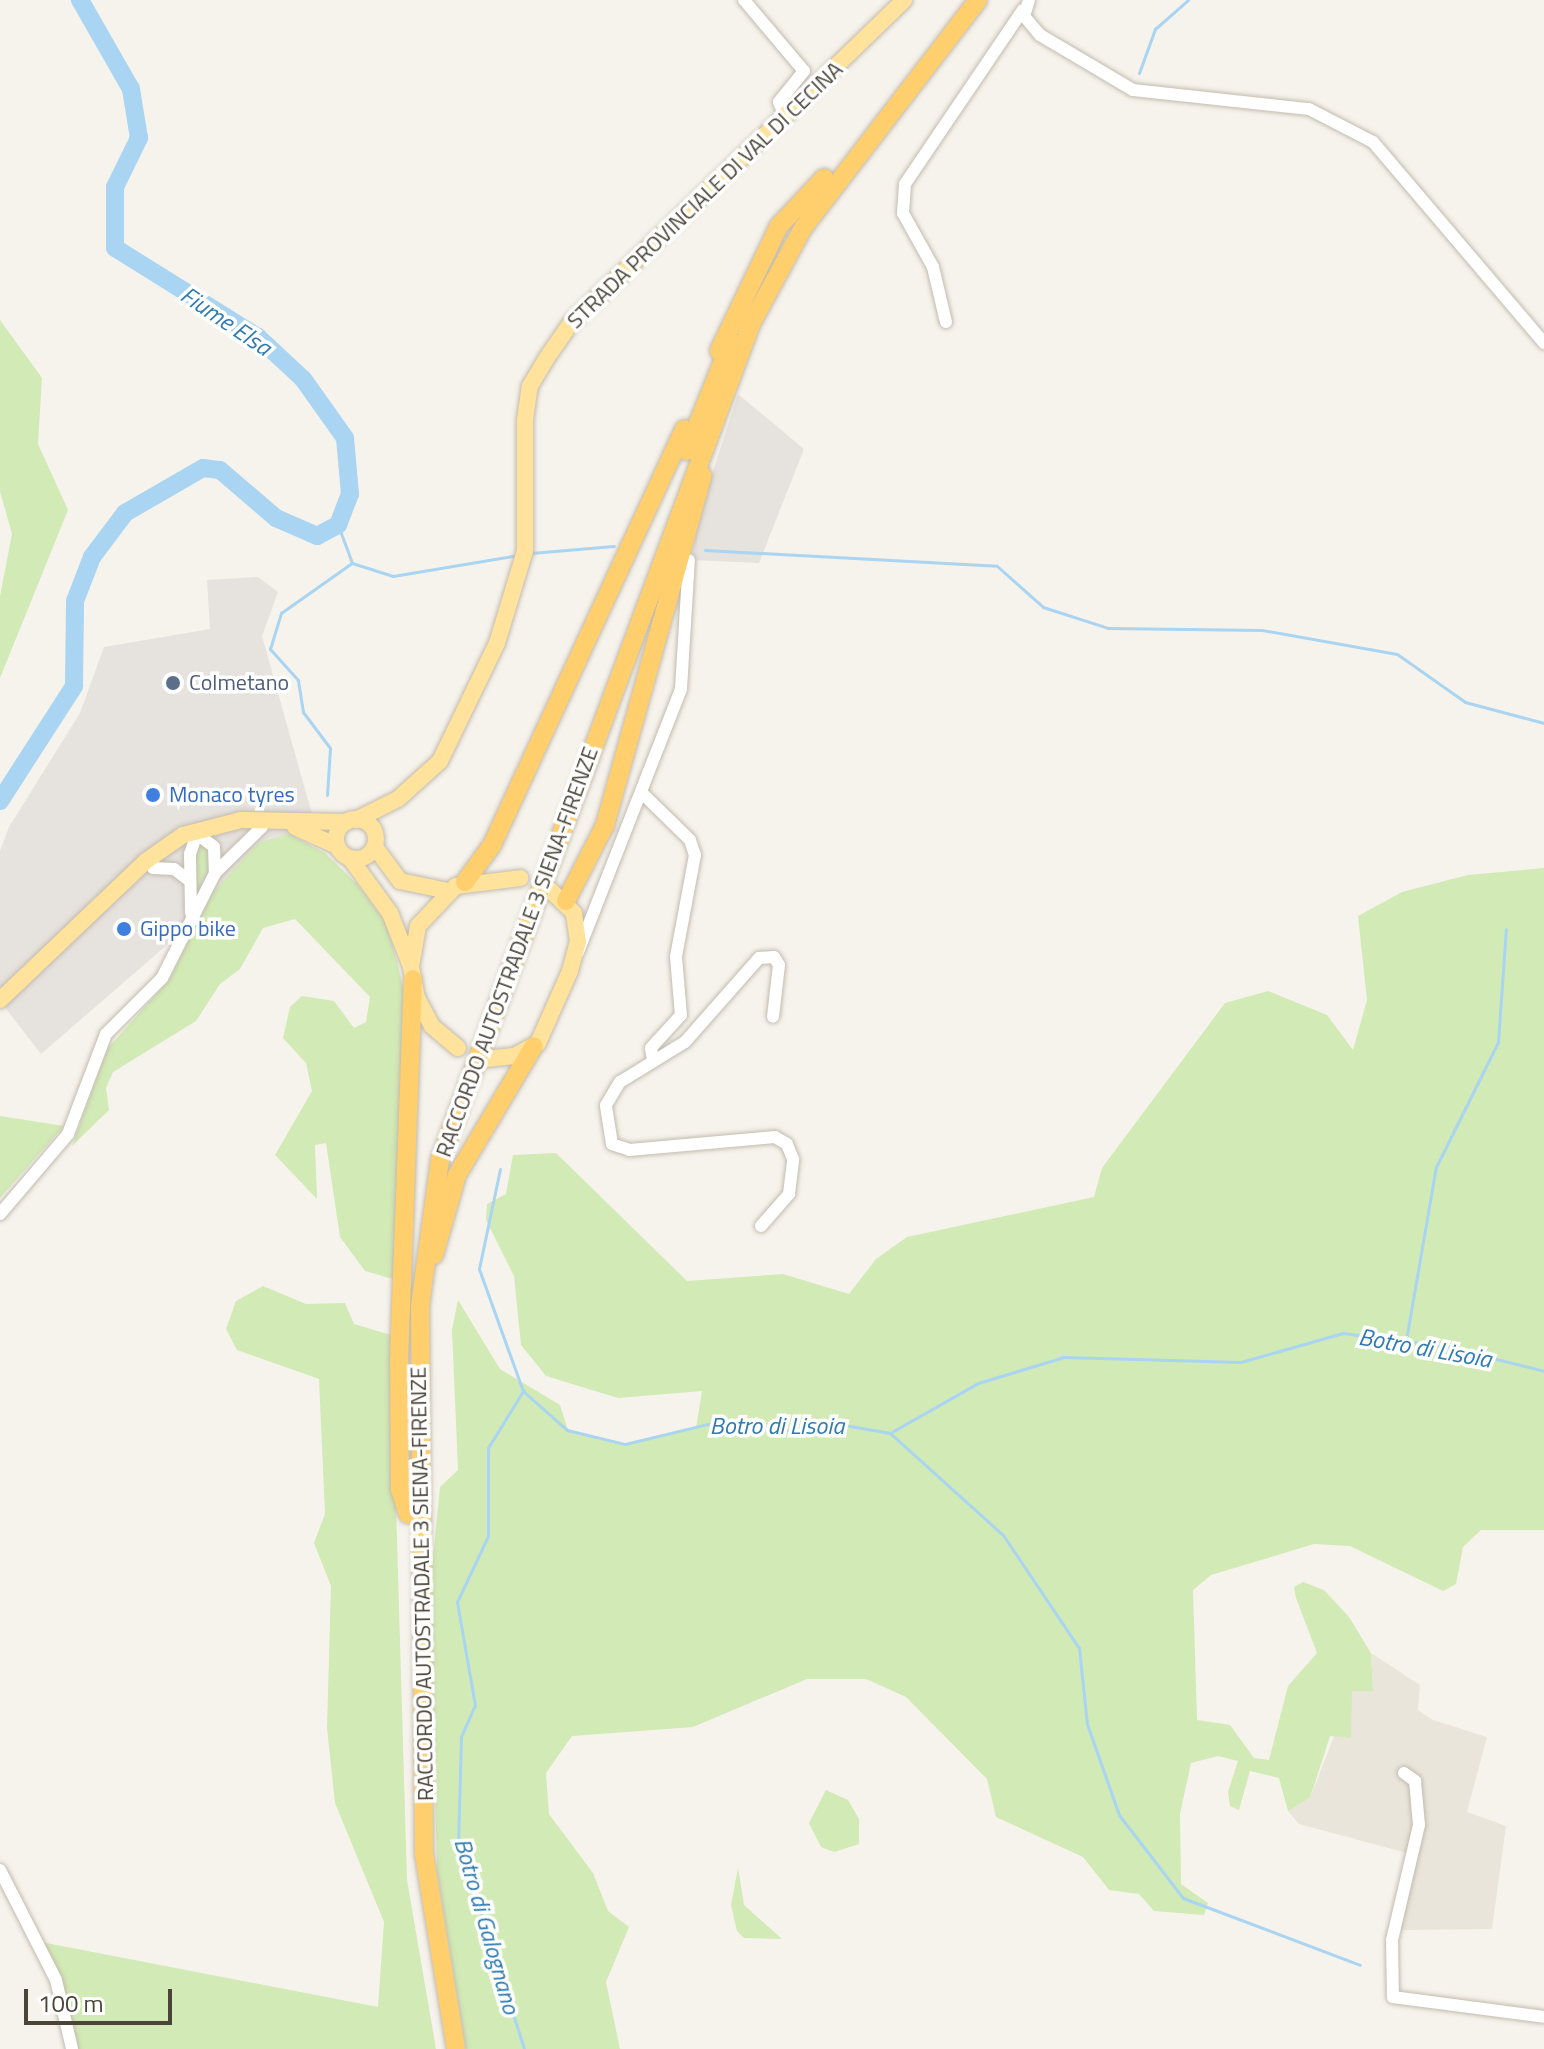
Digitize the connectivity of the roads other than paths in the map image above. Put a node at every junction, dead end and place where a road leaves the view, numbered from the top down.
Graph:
1 (744, 0) edge
2 (904, 0) edge
3 (964, 0) edge
4 (978, 0) edge
5 (1026, 5) edge
6 (893, 112) junction
7 (785, 117) junction
8 (824, 178) junction
9 (946, 322) dead end
10 (1544, 343) edge
11 (689, 560) dead end
12 (642, 793) junction
13 (398, 799) junction
14 (351, 821) junction
15 (261, 823) junction
16 (198, 838) junction
17 (376, 843) junction
18 (337, 846) junction
19 (350, 858) junction
20 (153, 861) junction
21 (215, 873) junction
22 (521, 878) dead end
23 (190, 881) junction
24 (457, 887) junction
25 (548, 888) dead end
26 (570, 907) junction
27 (600, 908) junction
28 (191, 917) junction
29 (575, 957) junction
30 (412, 973) junction
31 (0, 1000) edge
32 (773, 1017) dead end
33 (534, 1046) junction
34 (458, 1048) dead end
35 (486, 1059) dead end
36 (653, 1061) junction
37 (0, 1214) edge
38 (761, 1226) dead end
39 (408, 1514) junction
40 (422, 1572) junction
41 (1404, 1773) dead end
42 (0, 1870) edge
43 (1544, 2017) edge
44 (72, 2049) edge
45 (443, 2049) edge
46 (456, 2049) edge

1 - 7 street
2 - 7 main road, STRADA PROVINCIALE DI VAL DI CECINA
3 - 8 highway, RACCORDO AUTOSTRADALE 3 SIENA-FIRENZE
4 - 6 highway, RACCORDO AUTOSTRADALE 3 SIENA-FIRENZE
5 - 9 street
5 - 10 street
6 - 26 highway
6 - 40 highway, RACCORDO AUTOSTRADALE 3 SIENA-FIRENZE
7 - 13 main road, STRADA PROVINCIALE DI VAL DI CECINA
8 - 24 highway
8 - 39 highway, RACCORDO AUTOSTRADALE 3 SIENA-FIRENZE
11 - 12 street
12 - 27 street
12 - 36 street
13 - 14 main road, STRADA PROVINCIALE DI VAL DI CECINA
13 - 17 main road, STRADA PROVINCIALE DI VAL DI CECINA
14 - 15 main road
14 - 17 main road
14 - 18 main road
15 - 16 main road
15 - 18 main road
15 - 20 main road
15 - 21 street
16 - 20 main road
16 - 21 street
16 - 23 street
17 - 19 main road
17 - 24 main road
18 - 19 main road
19 - 30 main road
20 - 23 street
20 - 31 main road
21 - 28 street
22 - 24 main road
23 - 28 street
24 - 30 main road
25 - 26 main road
26 - 27 street
26 - 29 main road
27 - 29 street
28 - 37 street
29 - 33 main road
30 - 34 main road
30 - 39 highway
32 - 36 street
33 - 35 main road
33 - 40 highway
36 - 38 street
39 - 45 highway, RACCORDO AUTOSTRADALE 3 SIENA-FIRENZE
40 - 46 highway, RACCORDO AUTOSTRADALE 3 SIENA-FIRENZE
41 - 43 street
42 - 44 street

